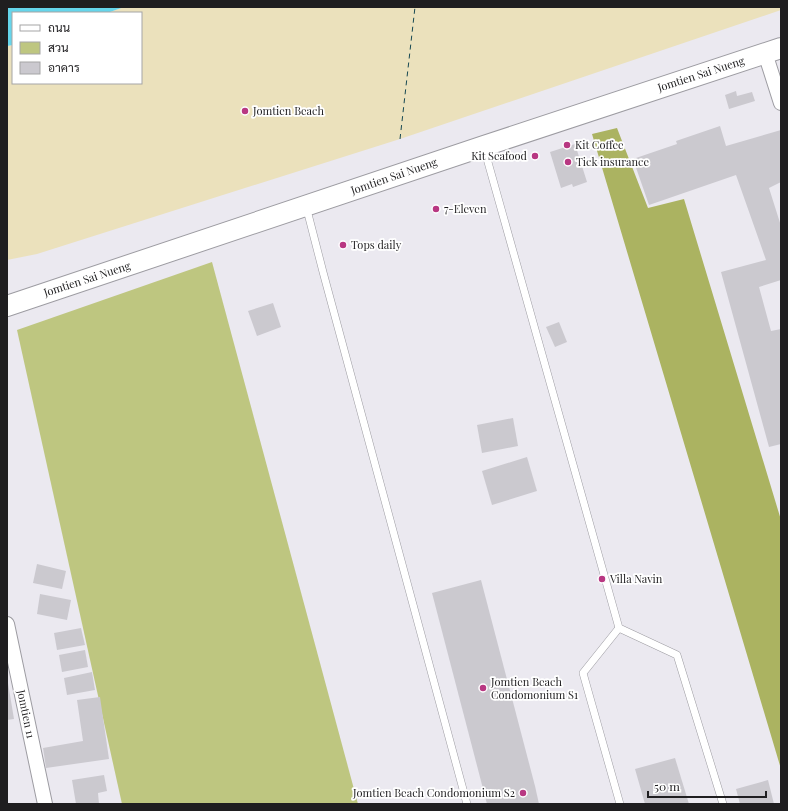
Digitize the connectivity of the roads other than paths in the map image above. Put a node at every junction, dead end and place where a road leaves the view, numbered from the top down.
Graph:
1 (773, 51) edge
2 (781, 103) edge
3 (484, 146) junction
4 (306, 206) junction
5 (7, 306) edge
6 (7, 624) edge
7 (619, 628) junction
8 (45, 804) edge
9 (467, 804) edge
10 (620, 804) edge
11 (723, 804) edge

1 - 2 street
1 - 3 street, Jomtien Sai Nueng
3 - 4 street, Jomtien Sai Nueng
3 - 7 lane
4 - 5 street, Jomtien Sai Nueng
4 - 9 lane
6 - 8 street, Jomtien 11
7 - 10 lane
7 - 11 lane

